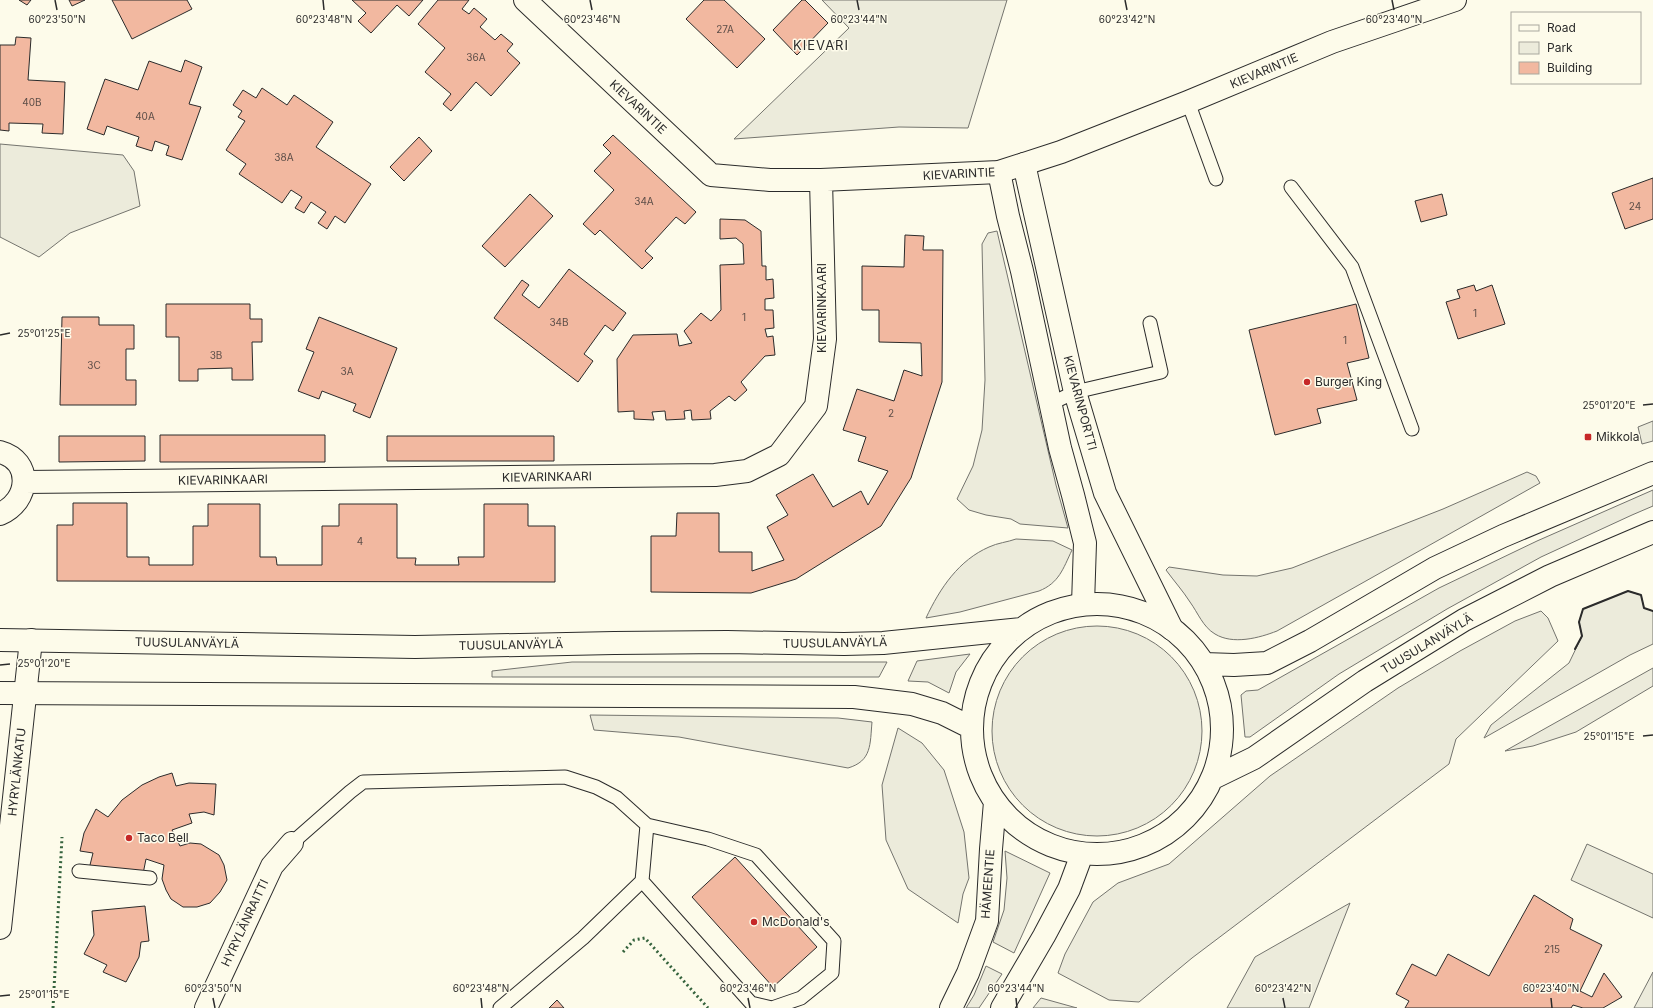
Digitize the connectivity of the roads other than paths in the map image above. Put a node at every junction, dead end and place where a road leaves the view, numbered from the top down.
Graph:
1 (525, 0) edge
2 (1455, 0) edge
3 (1188, 102) junction
4 (1024, 164) junction
5 (999, 172) junction
6 (1216, 179) dead end
7 (821, 180) junction
8 (1291, 187) dead end
9 (1150, 323) dead end
10 (1075, 392) junction
11 (1050, 404) junction
12 (1412, 429) dead end
13 (0, 452) edge
14 (1653, 473) edge
15 (24, 482) junction
16 (0, 514) edge
17 (1653, 532) edge
18 (1084, 604) junction
19 (1021, 629) junction
20 (1172, 629) junction
21 (0, 640) edge
22 (31, 640) junction
23 (1204, 664) junction
24 (25, 692) junction
25 (0, 693) edge
26 (972, 728) junction
27 (1213, 778) junction
28 (995, 802) junction
29 (646, 825) junction
30 (292, 843) joint
31 (1082, 854) junction
32 (80, 871) dead end
33 (150, 878) dead end
34 (642, 880) junction
35 (0, 928) edge
36 (206, 1008) edge
37 (500, 1008) edge
38 (772, 1008) edge
39 (951, 1008) edge
40 (1002, 1008) edge

1 - 7 main road, KIEVARINTIE
2 - 3 main road, KIEVARINTIE
3 - 4 main road, KIEVARINTIE
3 - 6 lane
4 - 5 main road, KIEVARINTIE
4 - 10 main road, KIEVARINPORTTI
5 - 7 main road, KIEVARINTIE
5 - 11 main road
7 - 15 main road, KIEVARINKAARI
8 - 12 lane
9 - 10 lane
10 - 11 lane
10 - 20 main road, KIEVARINPORTTI
11 - 18 main road
13 - 15 main road
14 - 23 main road
15 - 16 main road
17 - 27 main road, TUUSULANVÄYLÄ
18 - 19 main road
18 - 20 main road
19 - 22 main road, TUUSULANVÄYLÄ
19 - 26 main road
20 - 23 main road
21 - 22 main road, TUUSULANVÄYLÄ
22 - 24 main road, HYRYLÄNKATU
23 - 27 main road
24 - 25 main road
24 - 26 main road
24 - 35 main road, HYRYLÄNKATU
26 - 28 main road
27 - 31 main road
28 - 31 main road
28 - 39 main road, HÄMEENTIE
29 - 30 lane
29 - 34 lane
29 - 38 lane
30 - 36 main road, HYRYLÄNRAITTI
31 - 40 main road
32 - 33 lane
34 - 37 lane
34 - 38 lane

